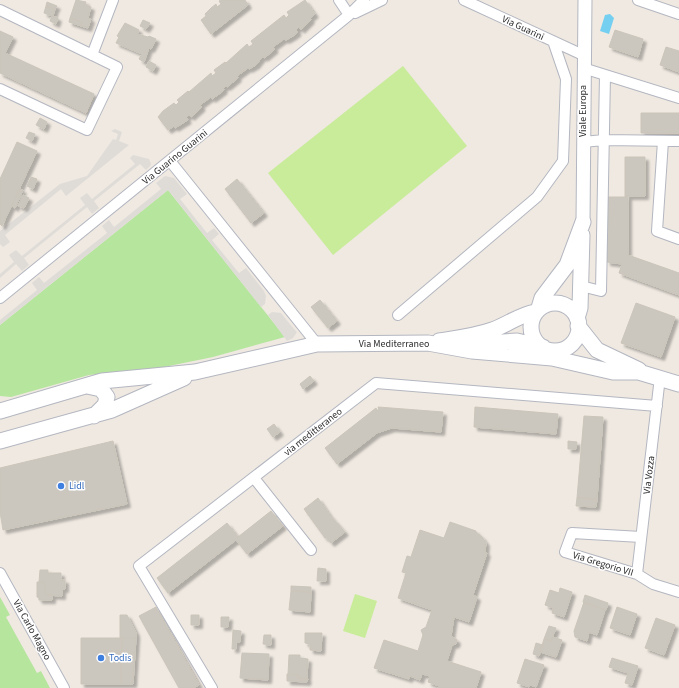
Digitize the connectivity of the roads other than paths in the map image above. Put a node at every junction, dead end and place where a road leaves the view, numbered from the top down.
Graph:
1 (113, 0) edge
2 (339, 0) edge
3 (364, 0) edge
4 (382, 0) edge
5 (464, 0) edge
6 (585, 0) edge
7 (638, 0) edge
8 (0, 10) edge
9 (679, 14) edge
10 (349, 15) junction
11 (553, 41) junction
12 (92, 55) junction
13 (583, 62) junction
14 (606, 75) junction
15 (0, 89) edge
16 (679, 98) edge
17 (604, 140) junction
18 (663, 141) junction
19 (679, 141) edge
20 (583, 142) junction
21 (170, 161) junction
22 (583, 222) junction
23 (679, 239) edge
24 (581, 286) junction
25 (0, 298) edge
26 (537, 310) junction
27 (398, 315) dead end
28 (578, 322) junction
29 (428, 343) junction
30 (317, 344) junction
31 (543, 347) junction
32 (562, 350) junction
33 (196, 372) junction
34 (641, 372) junction
35 (660, 377) junction
36 (679, 384) edge
37 (87, 386) junction
38 (657, 406) junction
39 (3, 408) edge
40 (93, 416) junction
41 (0, 441) edge
42 (254, 478) junction
43 (642, 537) junction
44 (311, 550) dead end
45 (0, 573) edge
46 (637, 574) junction
47 (679, 592) edge
48 (64, 688) edge
49 (212, 688) edge

1 - 12 street
2 - 10 street
3 - 10 street, Via Guarino Guarini
4 - 10 street, Via Guarino Guarini
5 - 11 street, Via Guarini
6 - 13 street, Viale Europa
7 - 9 street
8 - 12 street
10 - 21 street, Via Guarino Guarini
11 - 13 street, Via Guarini
11 - 27 street
12 - 15 street
13 - 14 street, Via Guarini
13 - 20 street, Viale Europa
14 - 16 street, Via Guarini
14 - 17 street
17 - 18 street
17 - 20 street
17 - 24 street
18 - 19 street
18 - 23 street
20 - 22 street, Viale Europa
21 - 25 street, Via Guarino Guarini
21 - 30 street
22 - 24 main road
22 - 26 main road
24 - 28 main road
26 - 28 main road
26 - 29 main road
26 - 31 main road
28 - 32 main road
28 - 34 main road, Via Mediterraneo
29 - 30 main road, Via Mediterraneo
29 - 31 main road
29 - 34 main road, Via Mediterraneo
30 - 33 main road, Via Mediterraneo
31 - 32 main road
32 - 34 main road, Via Mediterraneo
33 - 37 main road
33 - 40 main road
34 - 35 main road, Via Mediterraneo
35 - 36 main road, Via Mediterraneo
35 - 38 street, Via Vozza
37 - 39 main road
37 - 40 main road
38 - 42 street, via meditteraneo
38 - 43 street, Via Vozza
40 - 41 main road
42 - 44 street
42 - 49 street, via meditteraneo
43 - 46 street, Via Vozza
43 - 46 street, Via Gregorio VII
45 - 48 street, Via Carlo Magno
46 - 47 street, Via Gregorio VII

